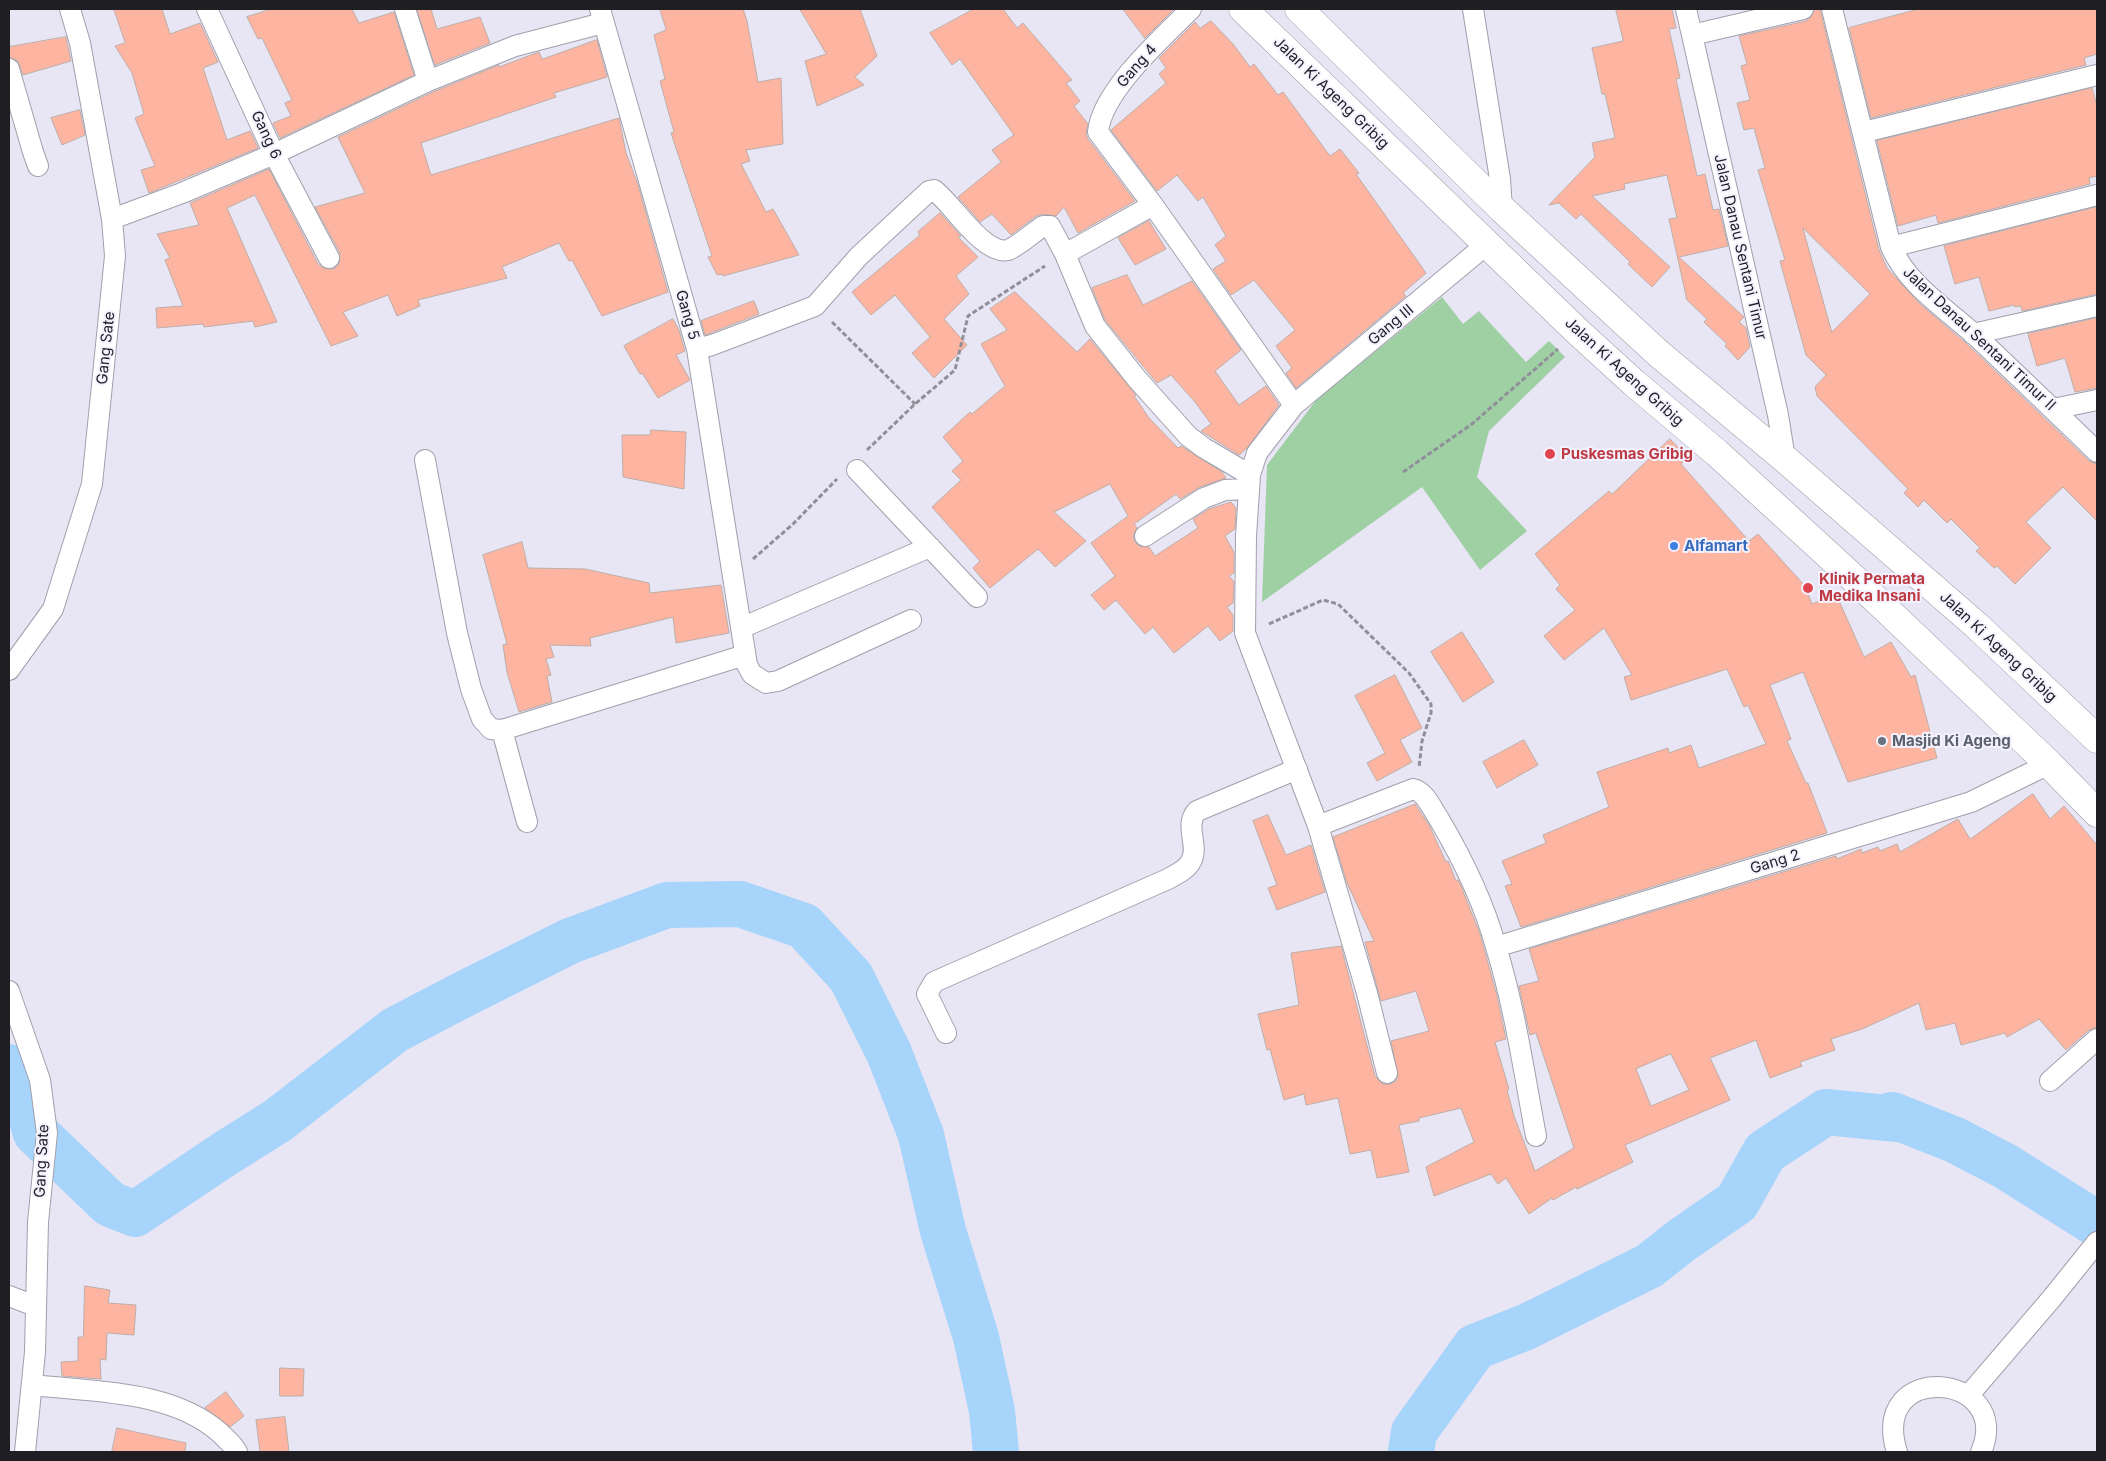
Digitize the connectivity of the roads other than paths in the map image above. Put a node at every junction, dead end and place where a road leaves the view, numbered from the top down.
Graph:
1 (70, 9) edge
2 (207, 9) edge
3 (405, 9) edge
4 (1191, 9) edge
5 (1243, 9) edge
6 (1300, 9) edge
7 (1472, 9) edge
8 (1686, 9) edge
9 (1804, 9) edge
10 (1832, 9) edge
11 (602, 16) edge
12 (1692, 35) junction
13 (9, 69) edge
14 (2097, 75) edge
15 (428, 81) junction
16 (1864, 132) junction
17 (274, 154) junction
18 (38, 166) dead end
19 (2097, 195) edge
20 (1153, 204) junction
21 (1502, 208) junction
22 (112, 219) junction
23 (1487, 244) junction
24 (1891, 247) junction
25 (1065, 254) junction
26 (329, 258) dead end
27 (2097, 306) edge
28 (1973, 334) junction
29 (697, 348) junction
30 (2097, 400) edge
31 (1294, 406) junction
32 (2053, 409) junction
33 (2097, 452) edge
34 (1785, 459) junction
35 (425, 460) dead end
36 (853, 466) road end
37 (1250, 482) junction
38 (1145, 536) dead end
39 (930, 547) junction
40 (977, 597) dead end
41 (911, 620) dead end
42 (741, 628) junction
43 (745, 656) junction
44 (9, 670) edge
45 (502, 730) junction
46 (2097, 739) edge
47 (2050, 764) junction
48 (1297, 769) junction
49 (2097, 812) edge
50 (527, 822) dead end
51 (1318, 826) junction
52 (1496, 947) junction
53 (9, 991) edge
54 (946, 1033) dead end
55 (2097, 1039) edge
56 (1387, 1073) dead end
57 (2050, 1081) dead end
58 (1536, 1136) dead end
59 (2097, 1242) edge
60 (9, 1296) edge
61 (35, 1306) junction
62 (33, 1385) junction
63 (1968, 1396) junction
64 (25, 1452) edge
65 (237, 1452) edge
66 (1897, 1452) edge
67 (1981, 1452) edge

1 - 22 street, Gang Sate
2 - 17 street, Gang 6
3 - 15 street
4 - 20 street, Gang 4
5 - 23 main road, Jalan Ki Ageng Gribig
6 - 21 main road, Jalan Ki Ageng Gribig
7 - 21 street
8 - 12 street, Jalan Danau Sentani Timur
9 - 12 street
10 - 16 street, Jalan Danau Sentani Timur II
11 - 15 street
11 - 29 street, Gang 5
12 - 34 street, Jalan Danau Sentani Timur
13 - 18 street
14 - 16 street
15 - 17 street
16 - 24 street, Jalan Danau Sentani Timur II
17 - 22 street
17 - 26 street, Gang 6
19 - 24 street
20 - 25 street
20 - 31 street
21 - 34 main road, Jalan Ki Ageng Gribig
22 - 44 street, Gang Sate
23 - 31 street, Gang III
23 - 47 main road, Jalan Ki Ageng Gribig
24 - 28 street, Jalan Danau Sentani Timur II
25 - 29 street
25 - 37 street
27 - 28 street
28 - 32 street, Jalan Danau Sentani Timur II
29 - 42 street, Gang 5
30 - 32 street
31 - 37 street, Gang III
32 - 33 street, Jalan Danau Sentani Timur II
34 - 46 main road, Jalan Ki Ageng Gribig
35 - 45 street
36 - 39 street
37 - 38 street
37 - 48 street, Gang III
39 - 40 street
39 - 42 street
41 - 43 street, Gang 5
42 - 43 street, Gang 5
43 - 45 street
45 - 50 street
47 - 49 main road, Jalan Ki Ageng Gribig
47 - 52 street, Gang 2
48 - 51 street, Gang III
48 - 54 street
51 - 52 street
51 - 56 street, Gang III
52 - 58 street
53 - 61 street, Gang Sate
55 - 57 street
59 - 63 street
60 - 61 street
61 - 62 street, Gang Sate
62 - 64 street, Gang Sate
62 - 65 street
63 - 66 street
63 - 67 street

